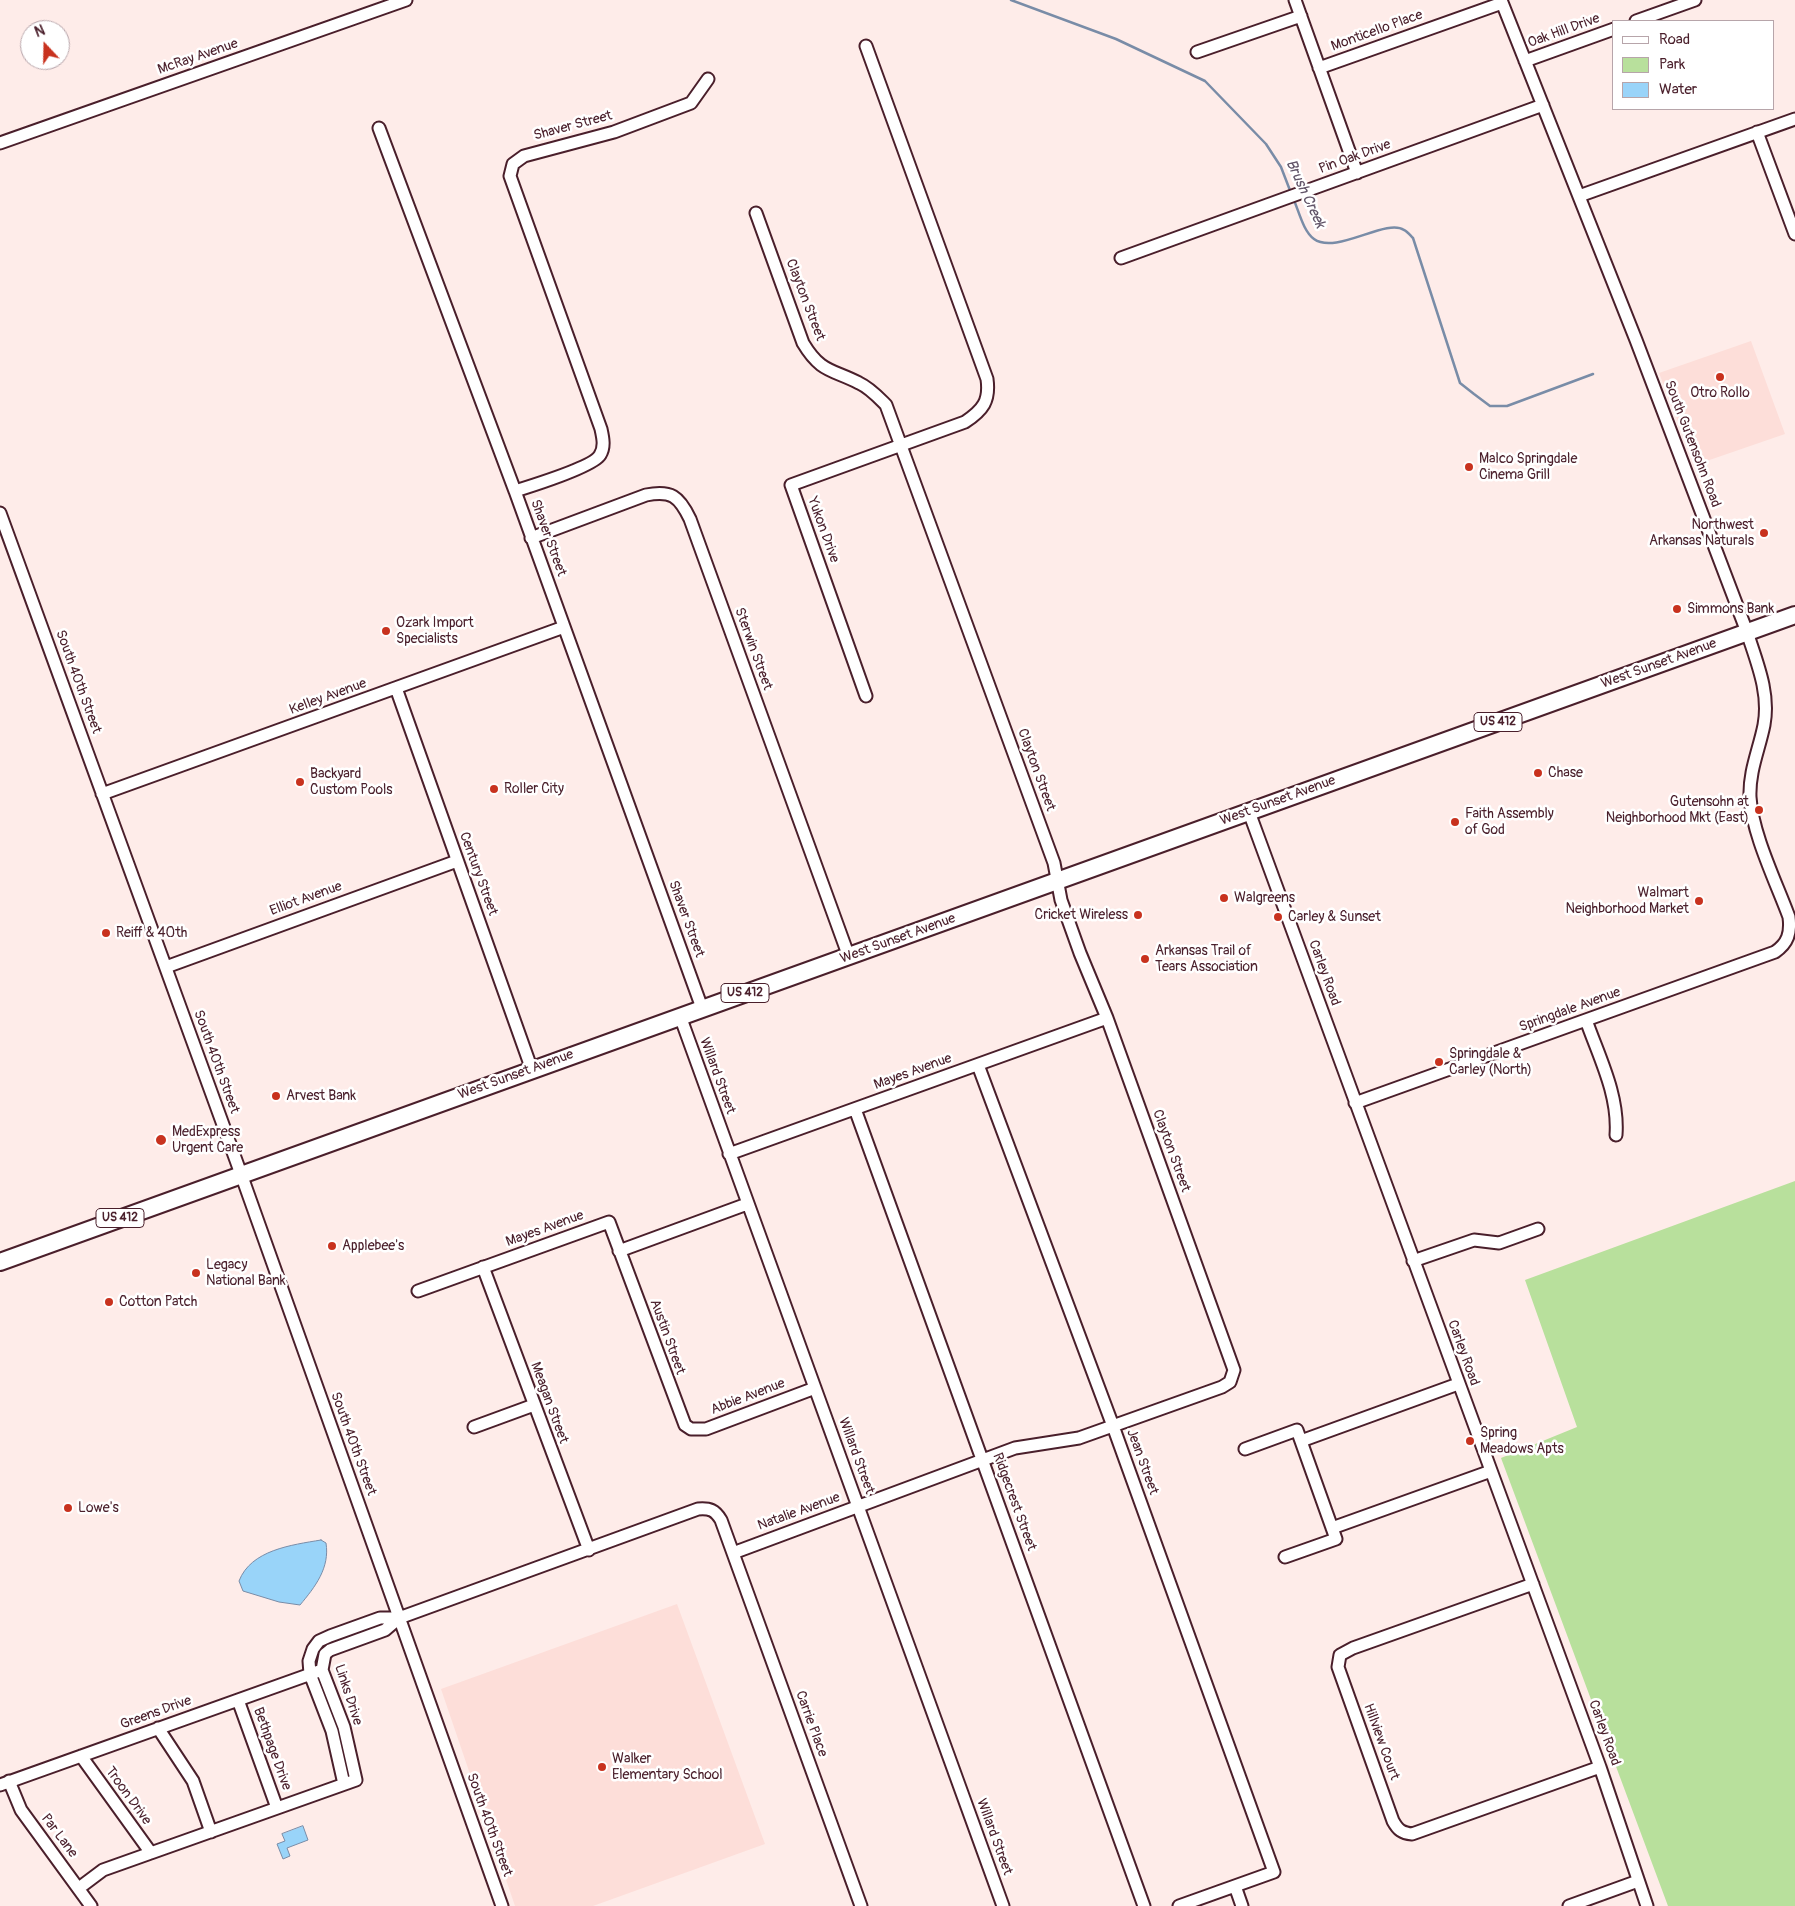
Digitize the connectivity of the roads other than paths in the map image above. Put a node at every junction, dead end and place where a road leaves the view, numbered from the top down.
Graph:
1 (406, 0) edge
2 (1295, 0) edge
3 (1695, 0) edge
4 (1501, 1) edge
5 (1301, 16) junction
6 (1639, 20) edge
7 (1612, 30) edge
8 (866, 46) dead end
9 (1197, 52) dead end
10 (1525, 61) junction
11 (1319, 68) junction
12 (708, 79) dead end
13 (1543, 105) junction
14 (1795, 119) edge
15 (379, 128) dead end
16 (1757, 132) junction
17 (0, 143) edge
18 (1357, 173) junction
19 (1580, 196) junction
20 (756, 213) dead end
21 (1795, 234) edge
22 (1121, 258) dead end
23 (902, 445) junction
24 (515, 491) junction
25 (0, 512) edge
26 (532, 538) junction
27 (5, 540) edge
28 (1795, 615) edge
29 (564, 627) junction
30 (1747, 632) junction
31 (396, 688) junction
32 (866, 696) dead end
33 (102, 794) junction
34 (1249, 812) junction
35 (457, 861) junction
36 (1058, 880) junction
37 (1788, 937) joint
38 (849, 957) junction
39 (166, 966) junction
40 (702, 1008) junction
41 (680, 1016) junction
42 (1107, 1018) junction
43 (1586, 1020) junction
44 (978, 1065) junction
45 (532, 1070) junction
46 (1355, 1103) junction
47 (855, 1109) junction
48 (1616, 1135) dead end
49 (729, 1154) junction
50 (241, 1174) junction
51 (747, 1204) junction
52 (1538, 1230) dead end
53 (619, 1251) junction
54 (1413, 1261) junction
55 (0, 1262) edge
56 (483, 1267) junction
57 (418, 1291) dead end
58 (1234, 1376) joint
59 (1458, 1384) junction
60 (814, 1388) junction
61 (534, 1406) junction
62 (1112, 1426) junction
63 (474, 1427) dead end
64 (691, 1429) joint
65 (1300, 1441) junction
66 (1245, 1450) dead end
67 (983, 1460) junction
68 (1491, 1471) junction
69 (858, 1506) junction
70 (1332, 1528) junction
71 (589, 1550) junction
72 (733, 1553) junction
73 (1285, 1557) dead end
74 (1533, 1584) junction
75 (398, 1618) junction
76 (322, 1670) junction
77 (310, 1674) junction
78 (238, 1700) junction
79 (158, 1728) junction
80 (81, 1756) junction
81 (1600, 1767) junction
82 (4, 1783) edge
83 (344, 1784) junction
84 (277, 1808) junction
85 (211, 1832) junction
86 (151, 1853) junction
87 (1638, 1881) junction
88 (1235, 1886) junction
89 (79, 1888) junction
90 (92, 1906) edge
91 (502, 1906) edge
92 (860, 1906) edge
93 (1003, 1906) edge
94 (1144, 1906) edge
95 (1179, 1906) edge
96 (1242, 1906) edge
97 (1568, 1906) edge
98 (1647, 1906) edge

1 - 17 street, McRay Avenue
2 - 5 street
3 - 6 street
4 - 10 street, South Gutensohn Road
4 - 11 street, Monticello Place
5 - 9 street
5 - 11 street
7 - 10 street, Oak Hill Drive
8 - 23 street
10 - 13 street, South Gutensohn Road
11 - 18 street
12 - 24 street, Shaver Street
13 - 18 street, Pin Oak Drive
13 - 19 street, South Gutensohn Road
14 - 16 street
15 - 24 street
16 - 19 street
16 - 21 street
18 - 22 street, Pin Oak Drive
19 - 30 street, South Gutensohn Road
20 - 23 street, Clayton Street
23 - 32 street, Yukon Drive
23 - 36 street, Clayton Street
24 - 26 street, Shaver Street
25 - 27 street, South 40th Street
26 - 29 street, Shaver Street
26 - 38 street, Sterwin Street
27 - 33 street, South 40th Street
28 - 30 highway, West Sunset Avenue / US 412
29 - 31 street, Kelley Avenue
29 - 40 street, Shaver Street
30 - 34 highway, West Sunset Avenue / US 412
30 - 37 street, South Gutensohn Road
31 - 33 street, Kelley Avenue
31 - 35 street, Century Street
33 - 39 street, South 40th Street
34 - 36 highway, West Sunset Avenue / US 412
34 - 46 street, Carley Road
35 - 39 street, Elliot Avenue
35 - 45 street, Century Street
36 - 38 highway, West Sunset Avenue / US 412
36 - 42 street, Clayton Street
37 - 43 street, Springdale Avenue
38 - 40 highway, West Sunset Avenue / US 412
39 - 50 street, South 40th Street
40 - 41 highway, West Sunset Avenue / US 412
41 - 45 highway, West Sunset Avenue / US 412
41 - 49 street, Willard Street
42 - 44 street, Mayes Avenue
42 - 58 street, Clayton Street
43 - 46 street, Springdale Avenue
43 - 48 street
44 - 47 street, Mayes Avenue
44 - 62 street, Jean Street
45 - 50 highway, West Sunset Avenue / US 412
46 - 54 street, Carley Road
47 - 49 street, Mayes Avenue
47 - 67 street, Ridgecrest Street
49 - 51 street, Willard Street
50 - 55 highway, West Sunset Avenue / US 412
50 - 75 street, South 40th Street
51 - 53 street
51 - 60 street, Willard Street
52 - 54 street
53 - 56 street, Mayes Avenue
53 - 64 street, Austin Street
54 - 59 street, Carley Road
56 - 57 street, Mayes Avenue
56 - 61 street, Meagan Street
58 - 62 street, Natalie Avenue
59 - 65 street
59 - 68 street, Carley Road
60 - 64 street, Abbie Avenue
60 - 69 street, Willard Street
61 - 63 street
61 - 71 street, Meagan Street
62 - 67 street, Natalie Avenue
62 - 88 street, Jean Street
65 - 66 street
65 - 70 street
67 - 69 street, Natalie Avenue
67 - 94 street, Ridgecrest Street
68 - 70 street
68 - 74 street, Carley Road
69 - 72 street, Natalie Avenue
69 - 93 street, Willard Street
70 - 73 street
71 - 72 street
71 - 75 street
72 - 92 street, Carrie Place
74 - 81 street, Carley Road
74 - 81 street, Hillview Court
75 - 76 street, Links Drive
75 - 77 street, Links Drive
75 - 91 street, South 40th Street
76 - 77 street, Greens Drive
76 - 83 street, Links Drive
77 - 78 street, Greens Drive
77 - 83 street, Links Drive
78 - 79 street, Greens Drive
78 - 84 street, Bethpage Drive
79 - 80 street, Greens Drive
79 - 85 street
80 - 82 street, Greens Drive
80 - 86 street, Troon Drive
81 - 87 street, Carley Road
82 - 89 street, Par Lane
83 - 84 street
84 - 85 street
85 - 86 street
86 - 89 street
87 - 97 street
87 - 98 street, Carley Road
88 - 95 street
88 - 96 street
89 - 90 street, Par Lane

